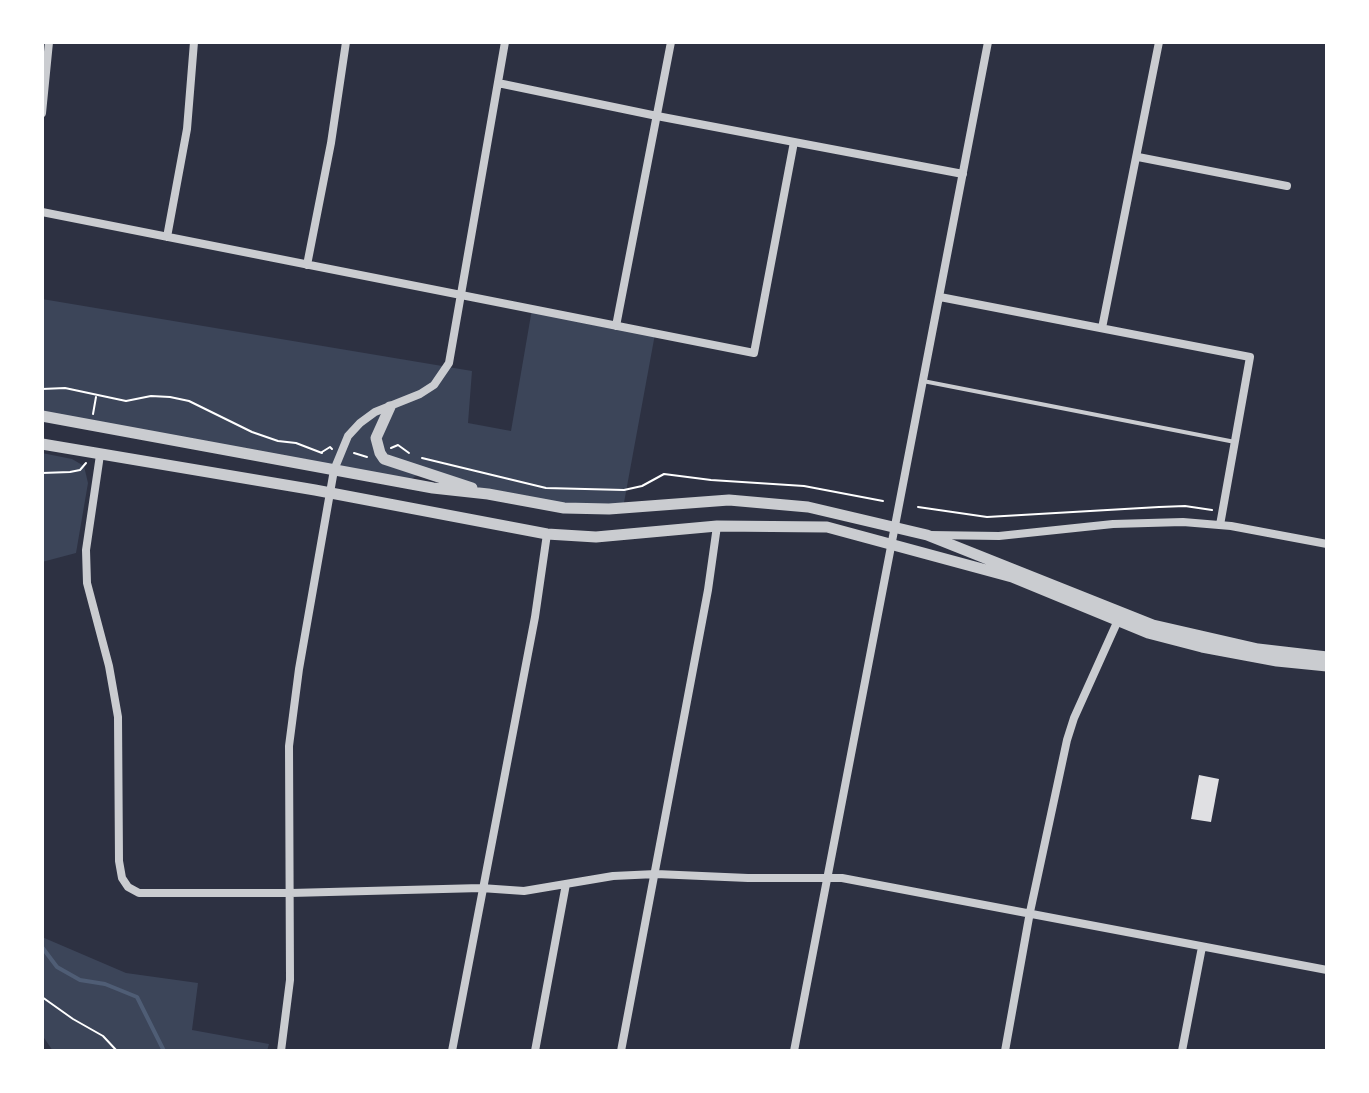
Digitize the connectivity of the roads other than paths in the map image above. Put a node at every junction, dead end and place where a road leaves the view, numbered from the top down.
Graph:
1 (49, 42) edge
2 (194, 42) edge
3 (346, 42) edge
4 (505, 42) edge
5 (671, 42) edge
6 (988, 42) edge
7 (1159, 42) edge
8 (498, 83) junction
9 (44, 91) edge
10 (42, 113) edge
11 (657, 116) junction
12 (794, 142) junction
13 (1138, 157) junction
14 (963, 174) junction
15 (1287, 186) dead end
16 (42, 212) edge
17 (167, 237) junction
18 (307, 265) junction
19 (462, 295) junction
20 (940, 297) junction
21 (616, 326) junction
22 (1102, 328) junction
23 (923, 381) junction
24 (390, 407) junction
25 (42, 416) edge
26 (1235, 442) junction
27 (42, 444) edge
28 (100, 455) junction
29 (334, 470) junction
30 (330, 493) junction
31 (488, 494) junction
32 (1220, 525) junction
33 (717, 526) junction
34 (895, 526) junction
35 (547, 534) junction
36 (927, 535) junction
37 (892, 543) junction
38 (1327, 544) edge
39 (1119, 618) junction
40 (1327, 657) edge
41 (1327, 666) edge
42 (656, 874) junction
43 (826, 877) junction
44 (566, 884) junction
45 (481, 888) junction
46 (291, 893) junction
47 (1030, 912) junction
48 (1202, 947) junction
49 (1327, 970) edge
50 (281, 1051) edge
51 (452, 1051) edge
52 (535, 1051) edge
53 (621, 1051) edge
54 (794, 1051) edge
55 (1005, 1051) edge
56 (1182, 1051) edge

1 - 9 street
2 - 17 street
3 - 18 street
4 - 8 street
5 - 11 street
6 - 14 street
7 - 13 street
8 - 11 street
8 - 19 street
9 - 10 street
11 - 12 street
11 - 21 street
12 - 14 street
12 - 21 street
13 - 15 street
13 - 22 street
14 - 20 street
16 - 17 street
17 - 18 street
18 - 19 street
19 - 21 street
19 - 24 street
20 - 22 street
20 - 23 street
22 - 26 street
23 - 26 lane
23 - 34 street
24 - 29 street
24 - 31 street
25 - 29 street
26 - 32 street
27 - 28 street
28 - 30 street
28 - 46 street
29 - 30 street
29 - 31 street
30 - 35 street
30 - 46 street
31 - 34 street
32 - 36 street
32 - 38 street
33 - 35 street
33 - 37 street
33 - 42 street
34 - 36 street
34 - 37 street
35 - 45 street
36 - 39 street
37 - 39 street
37 - 43 street
39 - 40 street
39 - 41 street
39 - 47 street
42 - 43 street
42 - 44 street
42 - 53 street
43 - 47 street
43 - 54 street
44 - 45 street
44 - 52 street
45 - 46 street
45 - 51 street
46 - 50 street
47 - 48 street
47 - 55 street
48 - 49 street
48 - 56 street

